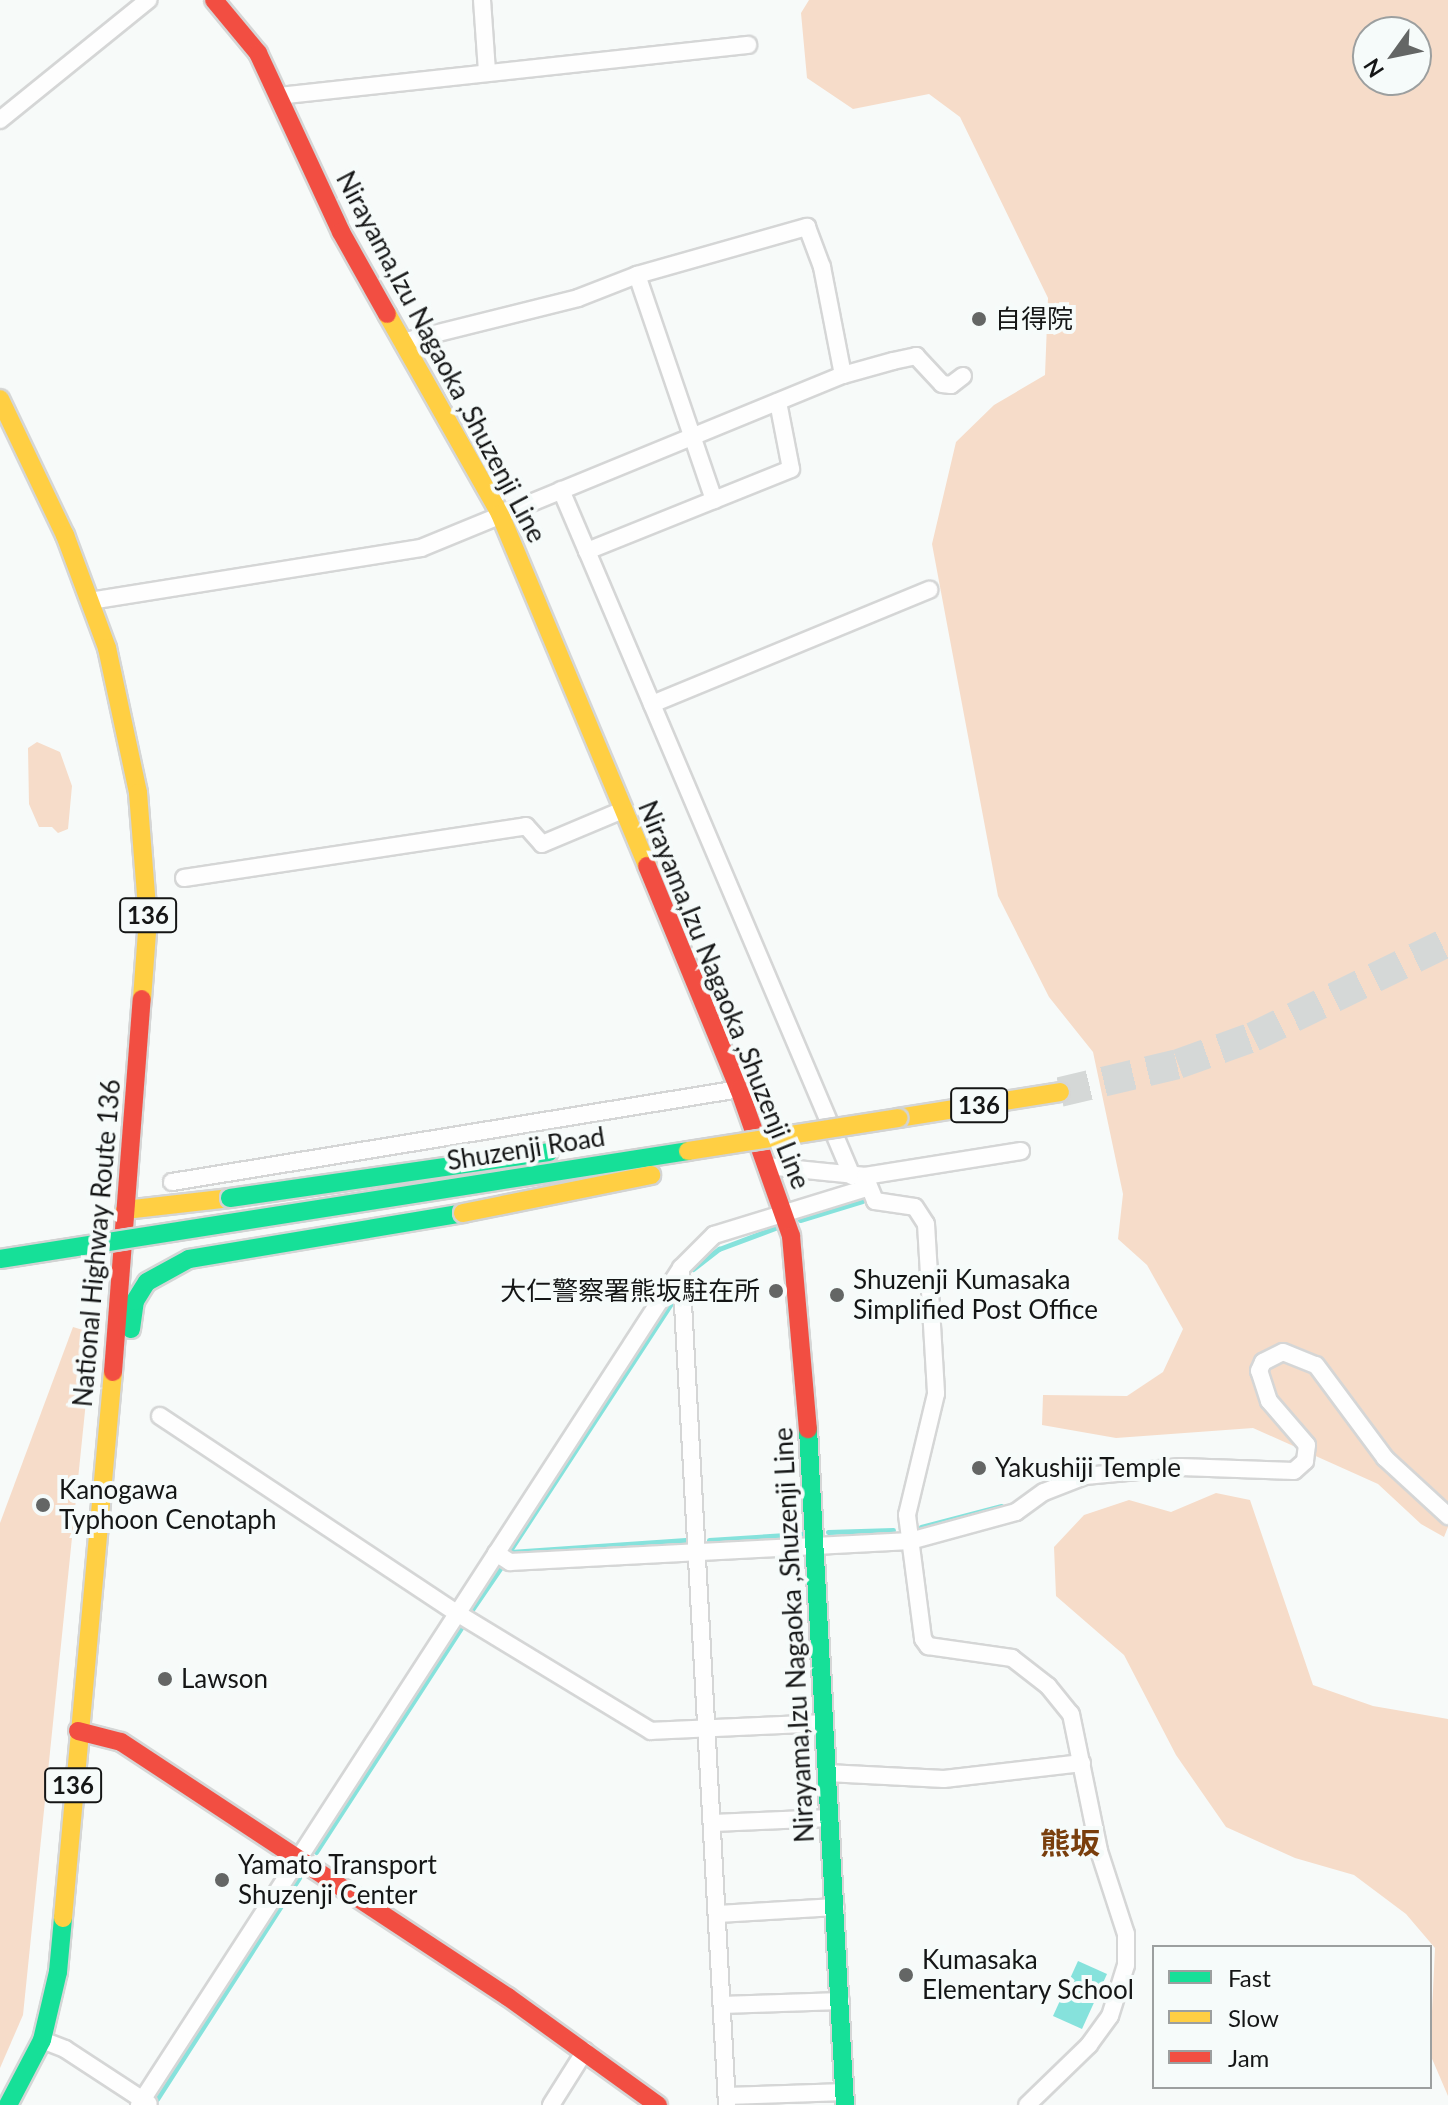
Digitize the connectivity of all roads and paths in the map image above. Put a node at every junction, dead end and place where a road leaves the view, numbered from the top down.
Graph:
1 (148, 0) edge
2 (214, 0) edge
3 (482, 0) edge
4 (748, 45) dead end
5 (487, 72) junction
6 (278, 96) junction
7 (0, 120) edge
8 (637, 275) junction
9 (402, 342) junction
10 (843, 375) junction
11 (963, 376) dead end
12 (0, 399) edge
13 (778, 402) junction
14 (689, 438) junction
15 (561, 490) junction
16 (714, 500) junction
17 (500, 514) junction
18 (587, 551) junction
19 (929, 590) dead end
20 (90, 601) junction
21 (652, 704) junction
22 (623, 810) junction
23 (184, 878) dead end
24 (739, 1089) junction
25 (1060, 1092) tunnel mouth
26 (898, 1118) junction
27 (815, 1127) junction
28 (369, 1150) junction
29 (1021, 1151) dead end
30 (767, 1166) junction
31 (861, 1180) junction
32 (172, 1182) dead end
33 (190, 1203) junction
34 (125, 1210) junction
35 (784, 1214) junction
36 (122, 1245) junction
37 (0, 1259) edge
38 (189, 1259) junction
39 (681, 1268) junction
40 (160, 1416) dead end
41 (107, 1456) junction
42 (1448, 1516) edge
43 (910, 1541) junction
44 (815, 1543) junction
45 (698, 1549) junction
46 (496, 1553) junction
47 (457, 1613) junction
48 (824, 1723) junction
49 (707, 1729) junction
50 (78, 1731) junction
51 (1082, 1763) junction
52 (827, 1773) junction
53 (830, 1818) junction
54 (713, 1823) junction
55 (297, 1860) junction
56 (836, 1907) junction
57 (718, 1914) junction
58 (841, 2001) junction
59 (722, 2005) junction
60 (42, 2040) junction
61 (585, 2051) junction
62 (845, 2099) edge
63 (727, 2100) edge
64 (144, 2103) edge
65 (8, 2105) edge
66 (551, 2105) edge
67 (658, 2105) edge
68 (1027, 2105) edge

1 - 7 street
2 - 6 main road, Nirayama,Izu Nagaoka ,Shuzenji Line
3 - 5 street
4 - 5 street
5 - 6 street
6 - 9 main road, Nirayama,Izu Nagaoka ,Shuzenji Line
8 - 9 street
8 - 10 street
8 - 14 street
9 - 17 main road, Nirayama,Izu Nagaoka ,Shuzenji Line
10 - 11 street
10 - 13 street
12 - 20 main road, National Highway Route 136 / 136
13 - 14 street
13 - 16 street
14 - 15 street
14 - 16 street
15 - 17 street
15 - 18 street
16 - 18 street
17 - 20 street
17 - 22 main road, Nirayama,Izu Nagaoka ,Shuzenji Line
18 - 21 street
19 - 21 street
20 - 34 main road, National Highway Route 136 / 136
21 - 31 street
22 - 23 street
22 - 24 main road, Nirayama,Izu Nagaoka ,Shuzenji Line
24 - 28 street
24 - 30 main road, Nirayama,Izu Nagaoka ,Shuzenji Line
25 - 26 main road, Shuzenji Road / 136
26 - 27 main road, Shuzenji Road / 136, bridge
26 - 38 main road, bridge
27 - 33 main road, bridge
27 - 37 main road, Shuzenji Road / 136, bridge
28 - 32 street
28 - 33 street
29 - 31 street
30 - 31 street
30 - 35 main road, Nirayama,Izu Nagaoka ,Shuzenji Line
31 - 35 street
31 - 43 street
33 - 34 main road
34 - 36 main road, National Highway Route 136 / 136
35 - 39 street
35 - 44 main road, Nirayama,Izu Nagaoka ,Shuzenji Line
36 - 38 main road
36 - 41 main road, National Highway Route 136 / 136
38 - 41 main road
39 - 45 street
39 - 46 street
40 - 47 street
41 - 50 main road, National Highway Route 136 / 136
42 - 43 street
43 - 44 street
43 - 51 street
44 - 45 street
44 - 48 main road, Nirayama,Izu Nagaoka ,Shuzenji Line
45 - 46 street
45 - 49 street
46 - 47 street
47 - 49 street
47 - 55 street
48 - 49 street
48 - 52 main road, Nirayama,Izu Nagaoka ,Shuzenji Line
49 - 54 street
50 - 55 main road
50 - 60 main road, National Highway Route 136 / 136
51 - 52 street
51 - 68 street
52 - 53 main road, Nirayama,Izu Nagaoka ,Shuzenji Line
53 - 54 street
53 - 56 main road, Nirayama,Izu Nagaoka ,Shuzenji Line
54 - 57 street
55 - 61 main road
55 - 64 street
56 - 57 street
56 - 58 main road, Nirayama,Izu Nagaoka ,Shuzenji Line
57 - 59 street
58 - 59 street
58 - 62 main road, Nirayama,Izu Nagaoka ,Shuzenji Line
59 - 63 street
60 - 64 street
60 - 65 main road, National Highway Route 136 / 136
61 - 66 street
61 - 67 main road
62 - 63 street

